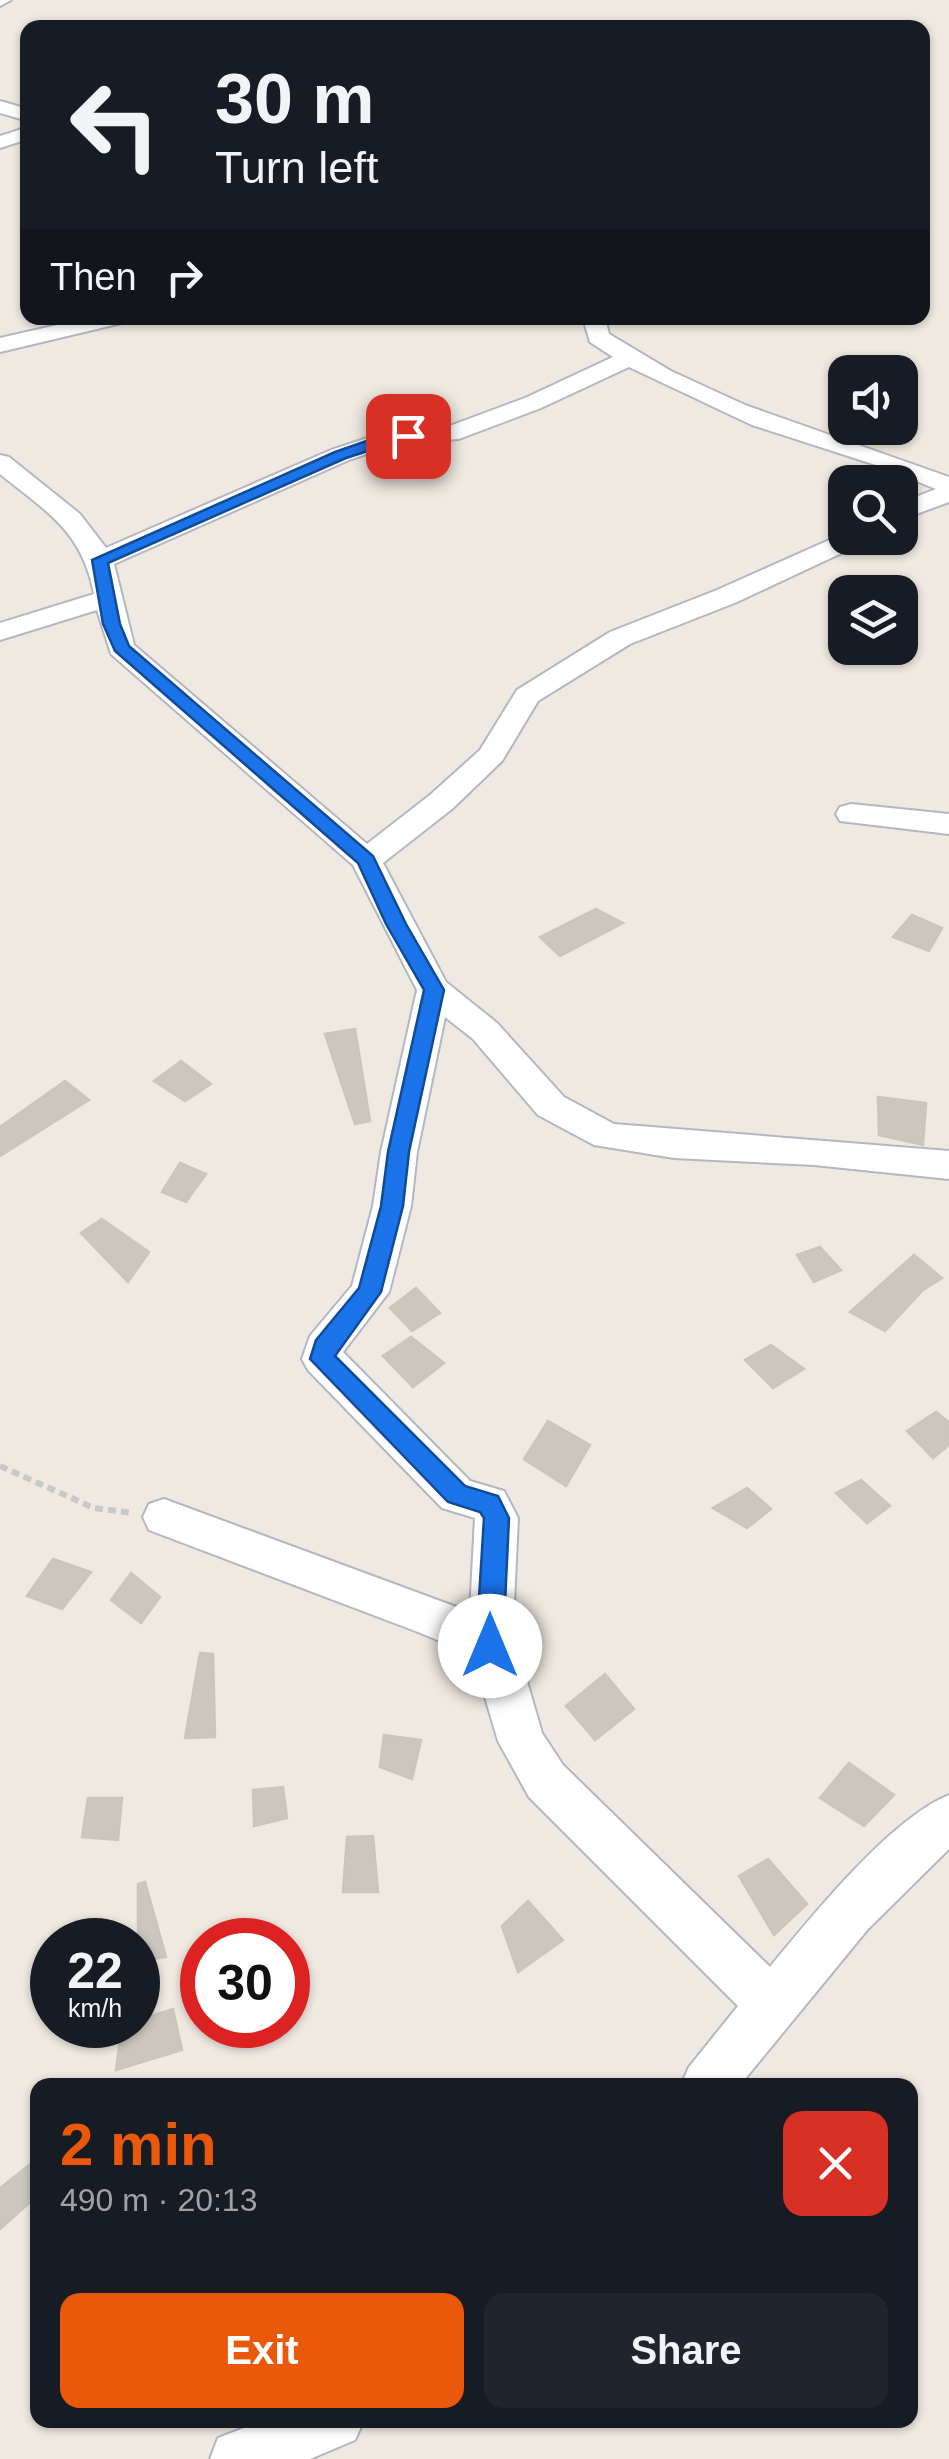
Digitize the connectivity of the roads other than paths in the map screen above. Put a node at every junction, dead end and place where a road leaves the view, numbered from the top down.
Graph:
1 (84, 325) edge
2 (596, 325) edge
3 (0, 345) edge
4 (627, 358) junction
5 (0, 462) edge
6 (949, 490) edge
7 (918, 504) edge
8 (828, 550) edge
9 (100, 560) junction
10 (106, 599) junction
11 (0, 632) edge
12 (851, 814) dead end
13 (949, 824) edge
14 (366, 860) junction
15 (434, 990) junction
16 (949, 1165) edge
17 (164, 1517) road end
18 (490, 1646) junction
19 (949, 1818) edge
20 (772, 2003) junction
21 (713, 2078) edge
22 (315, 2428) edge
23 (239, 2459) edge

1 - 3 street
2 - 4 street
4 - 6 street
4 - 9 street
5 - 9 street
6 - 7 street
8 - 14 street
9 - 10 street
10 - 11 street
10 - 14 street
12 - 13 street
14 - 15 street
15 - 16 street
15 - 18 street
17 - 18 street
18 - 20 street
19 - 20 street
20 - 21 street
22 - 23 street

